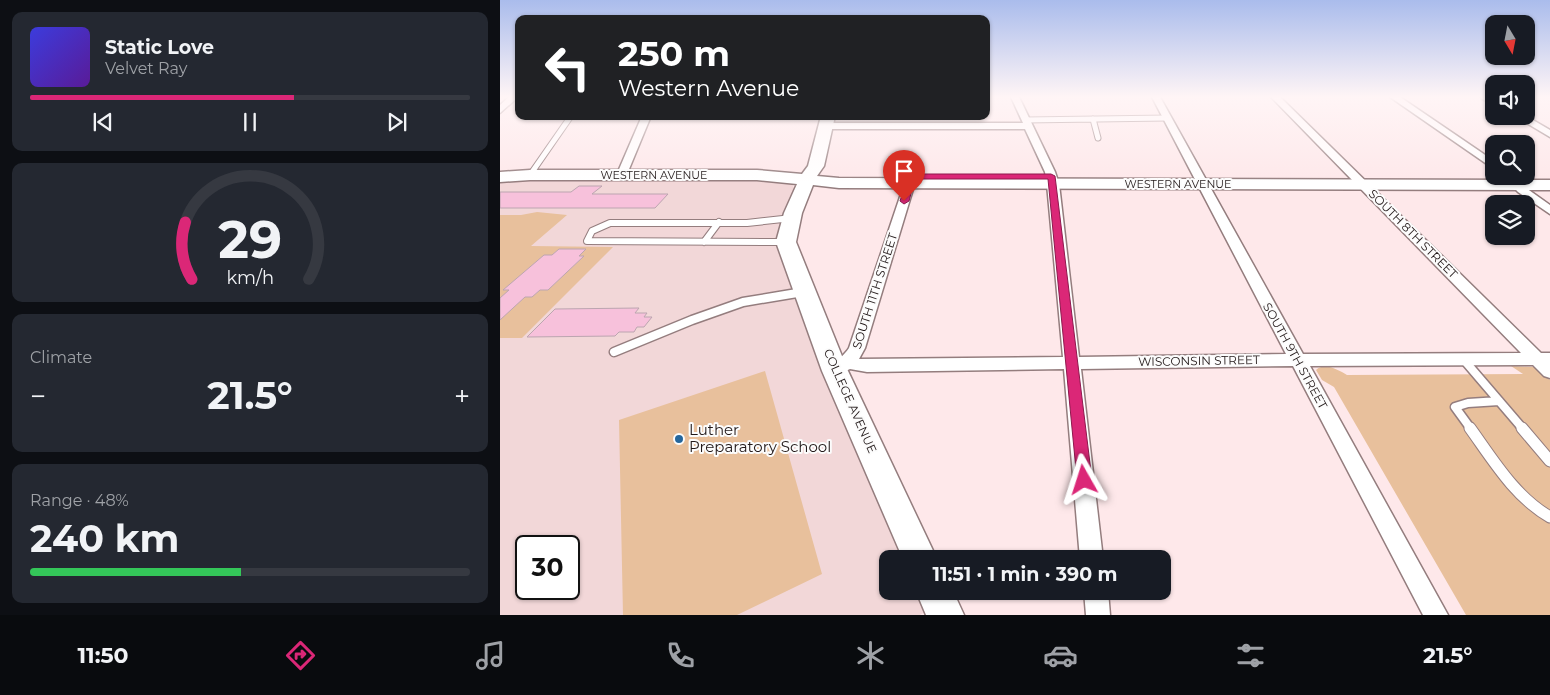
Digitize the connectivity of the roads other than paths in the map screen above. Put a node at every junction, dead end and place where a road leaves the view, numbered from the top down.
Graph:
1 (564, 126) edge
2 (643, 126) edge
3 (826, 126) edge
4 (1027, 126) edge
5 (1095, 126) edge
6 (1171, 126) edge
7 (1303, 126) edge
8 (1436, 126) edge
9 (1537, 126) edge
10 (1548, 132) edge
11 (1098, 138) dead end
12 (1485, 160) edge
13 (530, 174) junction
14 (622, 174) junction
15 (500, 177) edge
16 (1550, 178) edge
17 (807, 179) junction
18 (1535, 179) edge
19 (911, 180) junction
20 (1052, 180) junction
21 (1485, 180) edge
22 (1201, 181) junction
23 (1360, 181) junction
24 (1535, 183) edge
25 (1518, 185) edge
26 (1550, 185) edge
27 (1550, 210) edge
28 (719, 222) junction
29 (789, 230) junction
30 (704, 242) junction
31 (804, 292) junction
32 (614, 352) dead end
33 (1298, 360) junction
34 (1464, 360) junction
35 (1544, 360) edge
36 (1073, 363) junction
37 (842, 367) junction
38 (1550, 372) edge
39 (1499, 401) junction
40 (1550, 461) edge
41 (1550, 517) edge
42 (916, 550) edge
43 (1091, 550) edge
44 (938, 600) edge
45 (1097, 600) edge
46 (945, 615) edge
47 (1098, 615) edge
48 (1436, 615) edge

1 - 13 lane
2 - 14 street
3 - 17 street
4 - 20 street
5 - 11 lane
6 - 22 street, SOUTH 9TH STREET
7 - 23 street, SOUTH 8TH STREET
8 - 12 street
9 - 10 street
13 - 14 street, WESTERN AVENUE
13 - 15 street, WESTERN AVENUE
14 - 17 street, WESTERN AVENUE
16 - 18 street, WESTERN AVENUE
17 - 19 street, WESTERN AVENUE
17 - 29 street
19 - 20 street, WESTERN AVENUE
19 - 37 street, SOUTH 11TH STREET
20 - 22 street, WESTERN AVENUE
20 - 36 street
21 - 23 street, WESTERN AVENUE
22 - 23 street, WESTERN AVENUE
22 - 33 street, SOUTH 9TH STREET
23 - 35 street, SOUTH 8TH STREET
24 - 26 street, WESTERN AVENUE
25 - 27 street
28 - 29 lane
28 - 30 lane
28 - 30 lane
29 - 30 lane
29 - 31 street, COLLEGE AVENUE
31 - 32 lane
31 - 37 street, COLLEGE AVENUE
33 - 34 street, WISCONSIN STREET
33 - 36 street, WISCONSIN STREET
33 - 48 street, SOUTH 9TH STREET
34 - 35 street, WISCONSIN STREET
34 - 39 lane
35 - 38 street, SOUTH 8TH STREET
36 - 37 street, WISCONSIN STREET
36 - 43 street
37 - 42 street, COLLEGE AVENUE
39 - 40 lane
39 - 41 lane
44 - 46 street
45 - 47 street

